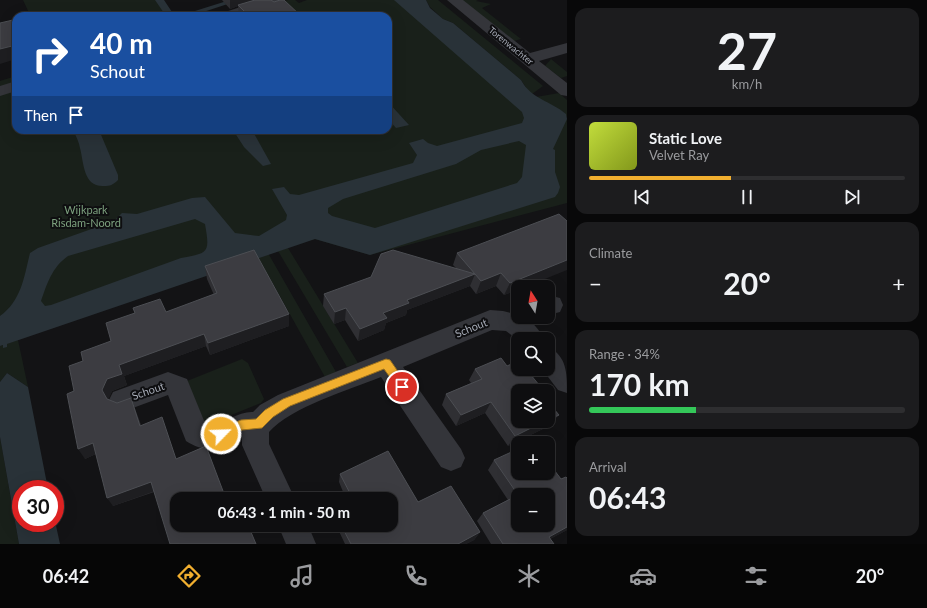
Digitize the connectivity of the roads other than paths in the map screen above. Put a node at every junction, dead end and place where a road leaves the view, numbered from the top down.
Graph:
1 (276, 0) edge
2 (454, 0) edge
3 (239, 12) edge
4 (567, 48) edge
5 (527, 59) junction
6 (12, 88) edge
7 (567, 91) edge
8 (0, 92) edge
9 (511, 319) edge
10 (386, 363) junction
11 (555, 367) edge
12 (567, 382) edge
13 (122, 400) edge
14 (259, 424) junction
15 (451, 458) dead end
16 (278, 492) edge
17 (296, 532) edge
18 (301, 544) edge

1 - 3 street
2 - 5 street, Torenwachter
4 - 5 street
5 - 7 street, Torenwachter
6 - 8 street
9 - 10 street, Schout
10 - 14 street, Schout
10 - 15 street
11 - 12 street
13 - 14 street, Schout
14 - 16 street
17 - 18 street

